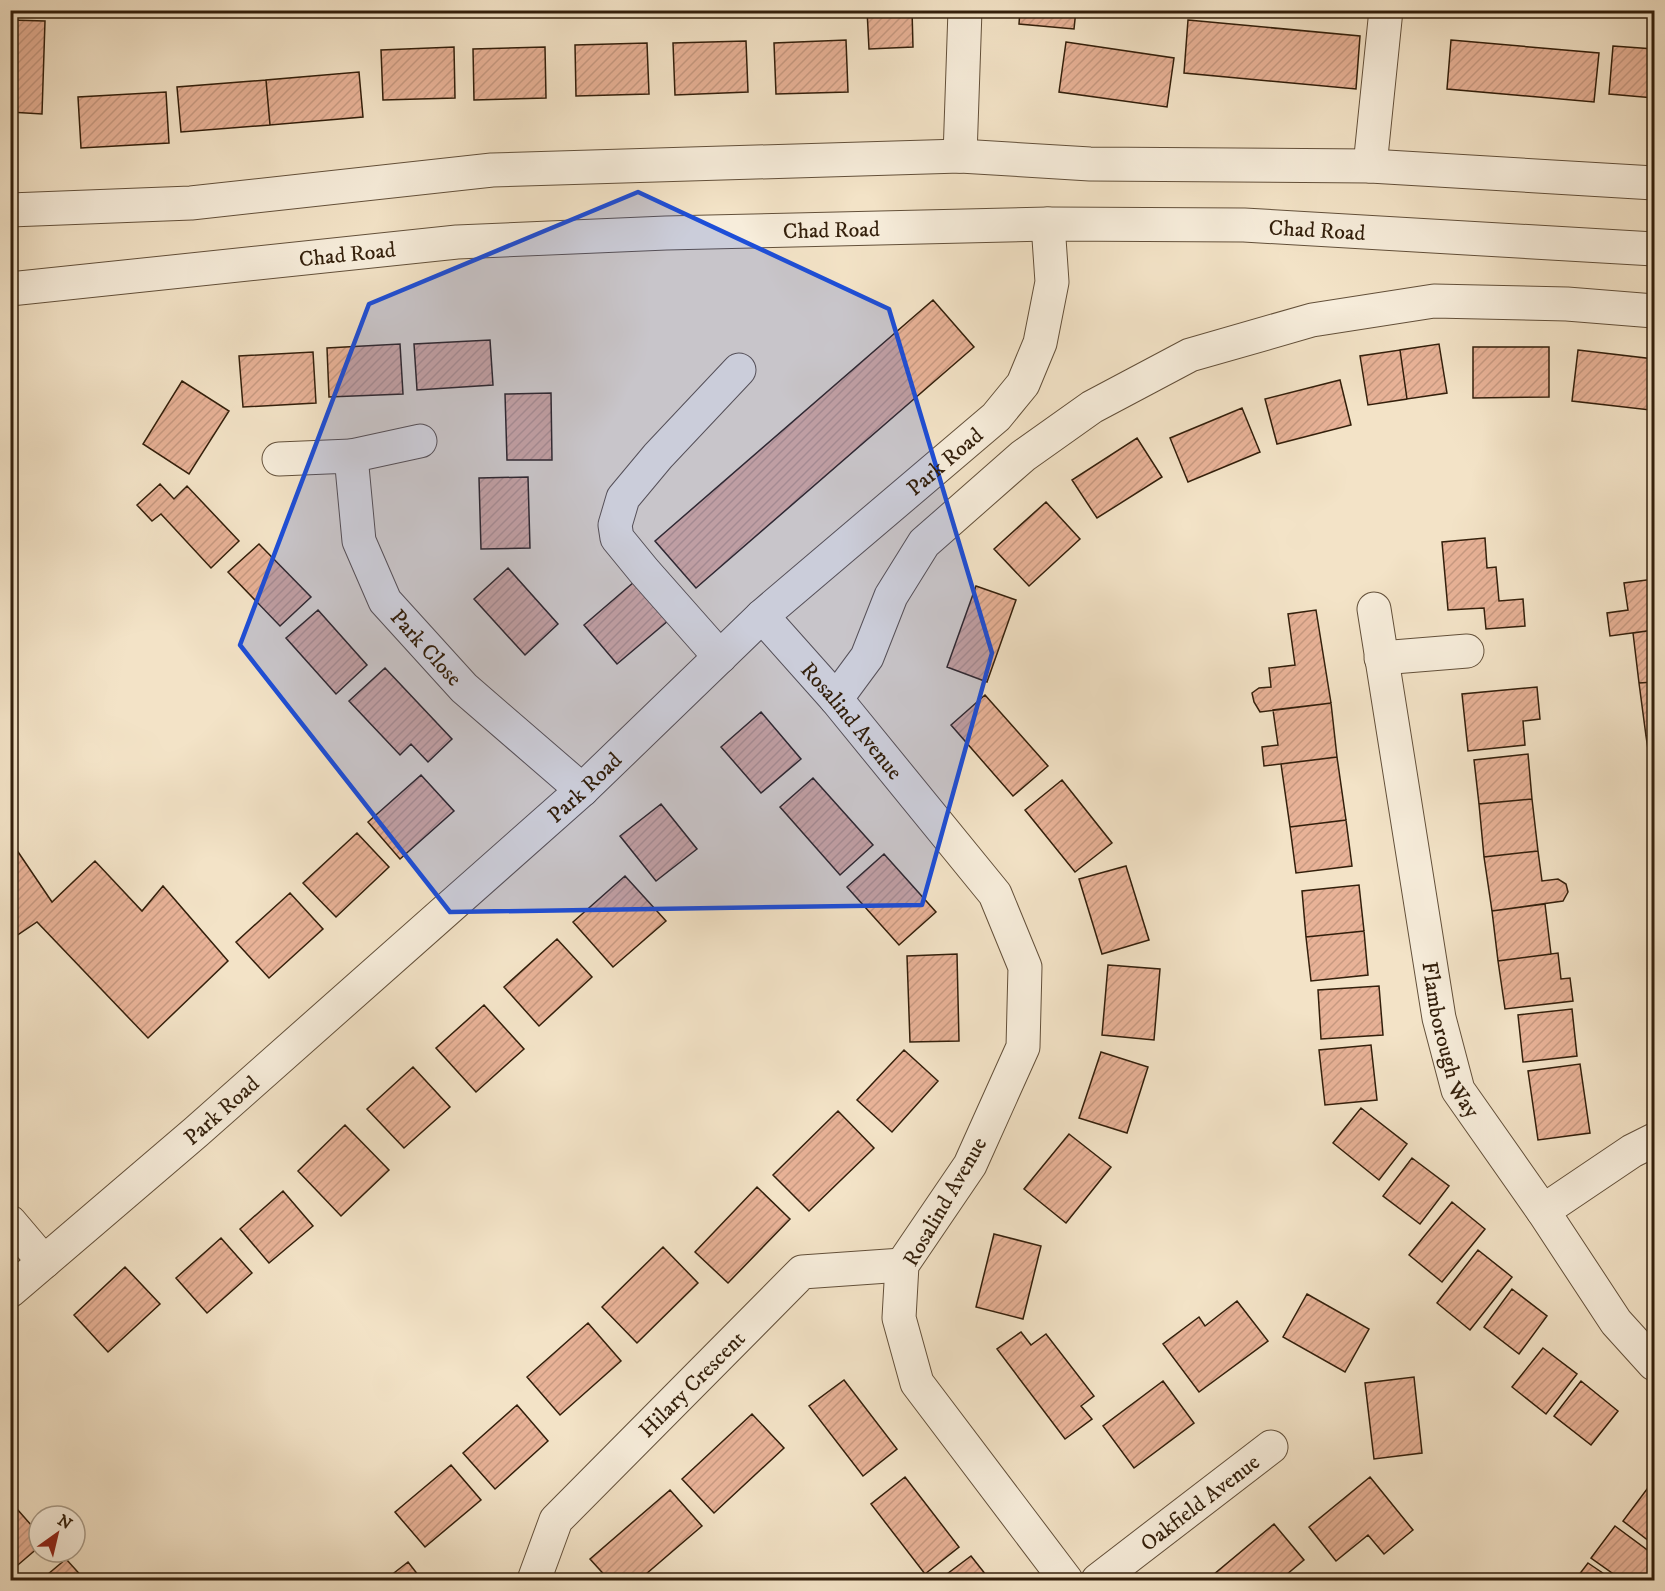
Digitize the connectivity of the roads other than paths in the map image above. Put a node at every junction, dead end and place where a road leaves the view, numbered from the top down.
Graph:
1 (965, 10) edge
2 (1386, 10) edge
3 (960, 156) junction
4 (1370, 166) junction
5 (1654, 183) edge
6 (10, 210) edge
7 (1048, 224) junction
8 (1654, 249) edge
9 (10, 289) edge
10 (1654, 311) edge
11 (739, 370) dead end
12 (420, 441) dead end
13 (351, 456) junction
14 (279, 459) dead end
15 (1374, 609) dead end
16 (762, 616) junction
17 (1467, 651) dead end
18 (720, 657) junction
19 (1381, 658) junction
20 (836, 699) junction
21 (582, 790) junction
22 (1654, 1140) edge
23 (1543, 1212) junction
24 (10, 1222) edge
25 (44, 1262) junction
26 (902, 1265) junction
27 (10, 1291) edge
28 (1654, 1364) edge
29 (1271, 1447) dead end
30 (534, 1581) edge
31 (1066, 1581) edge
32 (1098, 1581) edge

1 - 3 street
2 - 4 street
3 - 4 street
3 - 6 street
4 - 5 street
7 - 8 street, Chad Road
7 - 9 street, Chad Road
7 - 16 street, Park Road
10 - 20 street
11 - 18 street
12 - 13 street
13 - 14 street
13 - 21 street, Park Close
15 - 19 street, Flamborough Way
16 - 18 street, Park Road
16 - 20 street, Rosalind Avenue
17 - 19 street
18 - 21 street, Park Road
19 - 23 street, Flamborough Way
20 - 26 street, Rosalind Avenue
21 - 25 street, Park Road
22 - 23 street
23 - 28 street, Flamborough Way
24 - 25 street
25 - 27 street, Park Road
26 - 30 street, Hilary Crescent
26 - 31 street, Rosalind Avenue
29 - 32 street, Oakfield Avenue

